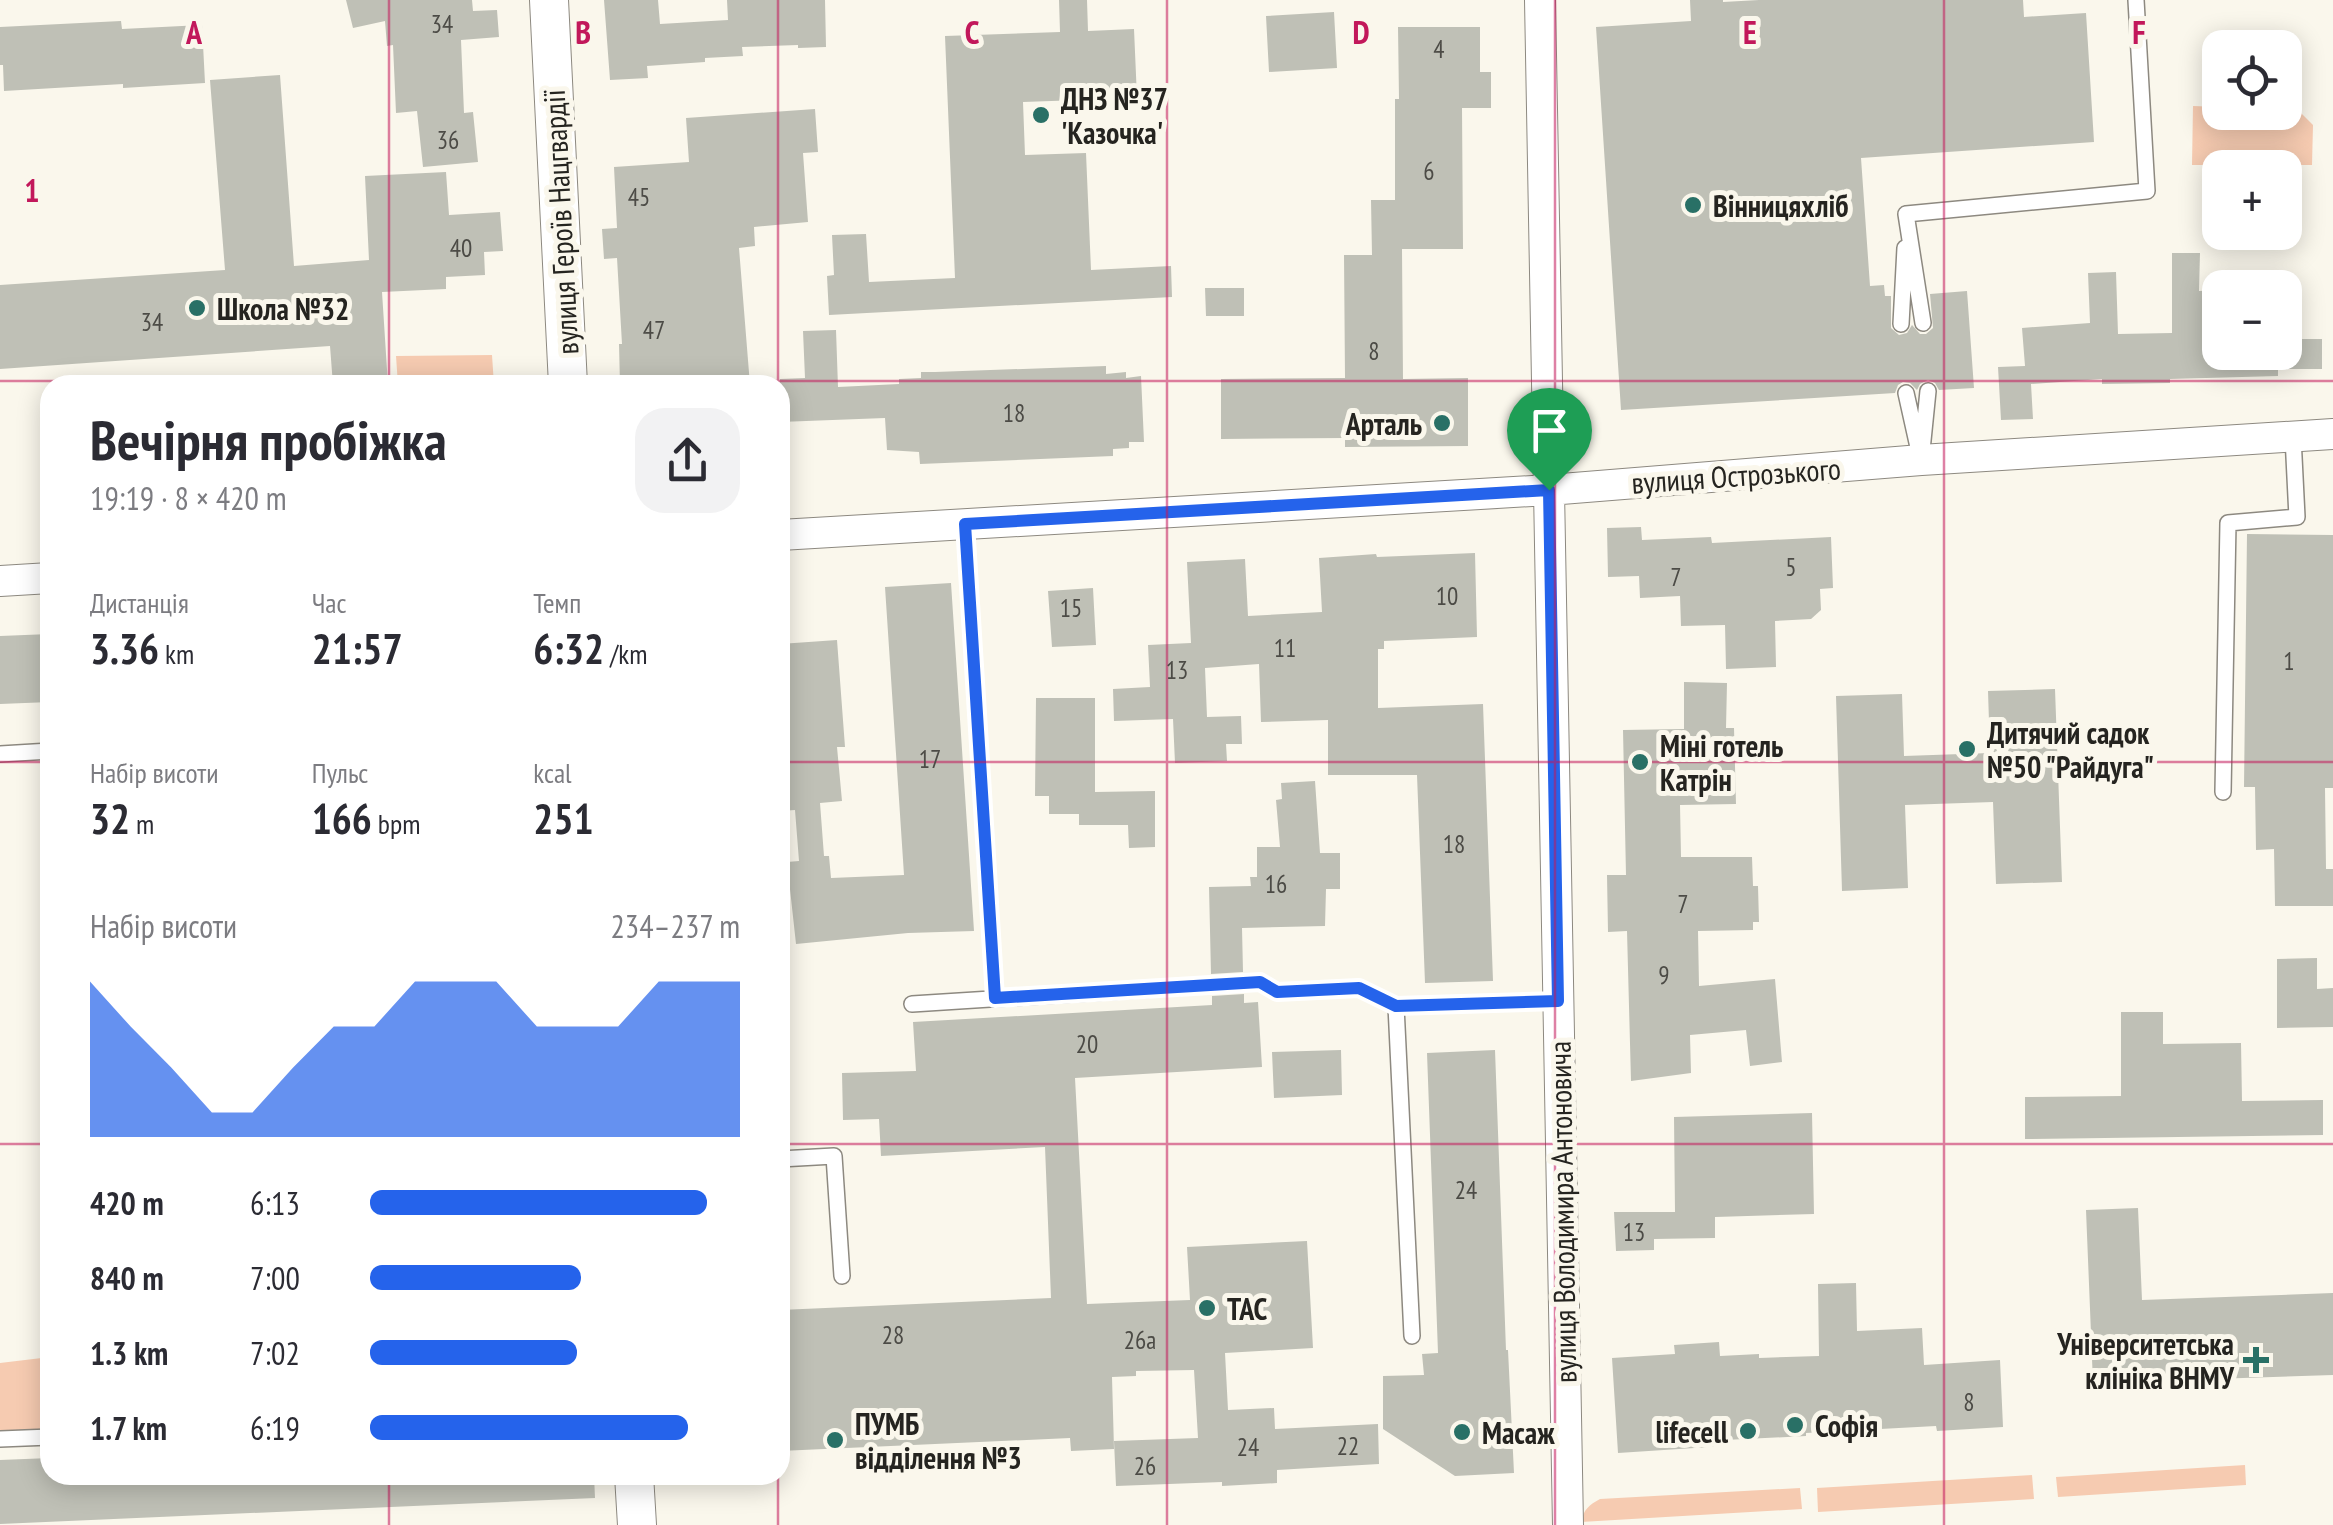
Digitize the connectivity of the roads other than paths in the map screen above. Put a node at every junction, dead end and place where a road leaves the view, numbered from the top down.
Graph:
1 (549, 0) edge
2 (1540, 0) edge
3 (2136, 0) edge
4 (1906, 214) junction
5 (1924, 323) dead end
6 (1901, 324) dead end
7 (568, 375) edge
8 (1928, 391) dead end
9 (1906, 393) dead end
10 (2333, 434) edge
11 (2292, 436) junction
12 (1921, 460) junction
13 (1549, 490) junction
14 (965, 524) junction
15 (790, 534) edge
16 (40, 579) edge
17 (0, 582) edge
18 (40, 752) edge
19 (0, 754) edge
20 (2222, 792) dead end
21 (995, 998) junction
22 (1558, 1001) junction
23 (912, 1004) dead end
24 (1396, 1006) junction
25 (790, 1158) edge
26 (842, 1276) dead end
27 (1412, 1336) dead end
28 (40, 1438) edge
29 (0, 1439) edge
30 (635, 1485) edge
31 (637, 1525) edge
32 (1568, 1525) edge

1 - 7 street, вулиця Героїв Нацгвардії
2 - 13 street, вулиця Володимира Антоновича
3 - 4 lane
4 - 5 lane
4 - 6 lane
8 - 12 lane
9 - 12 lane
10 - 11 street, вулиця Острозького
11 - 12 street, вулиця Острозького
11 - 20 lane
12 - 13 street, вулиця Острозького
13 - 14 street, вулиця Острозького
13 - 22 street, вулиця Володимира Антоновича
14 - 15 street, вулиця Острозького
14 - 21 lane
16 - 17 street
18 - 19 lane
21 - 23 lane
21 - 24 lane
22 - 24 lane
22 - 32 street, вулиця Володимира Антоновича
24 - 27 lane
25 - 26 lane
28 - 29 lane
30 - 31 street

